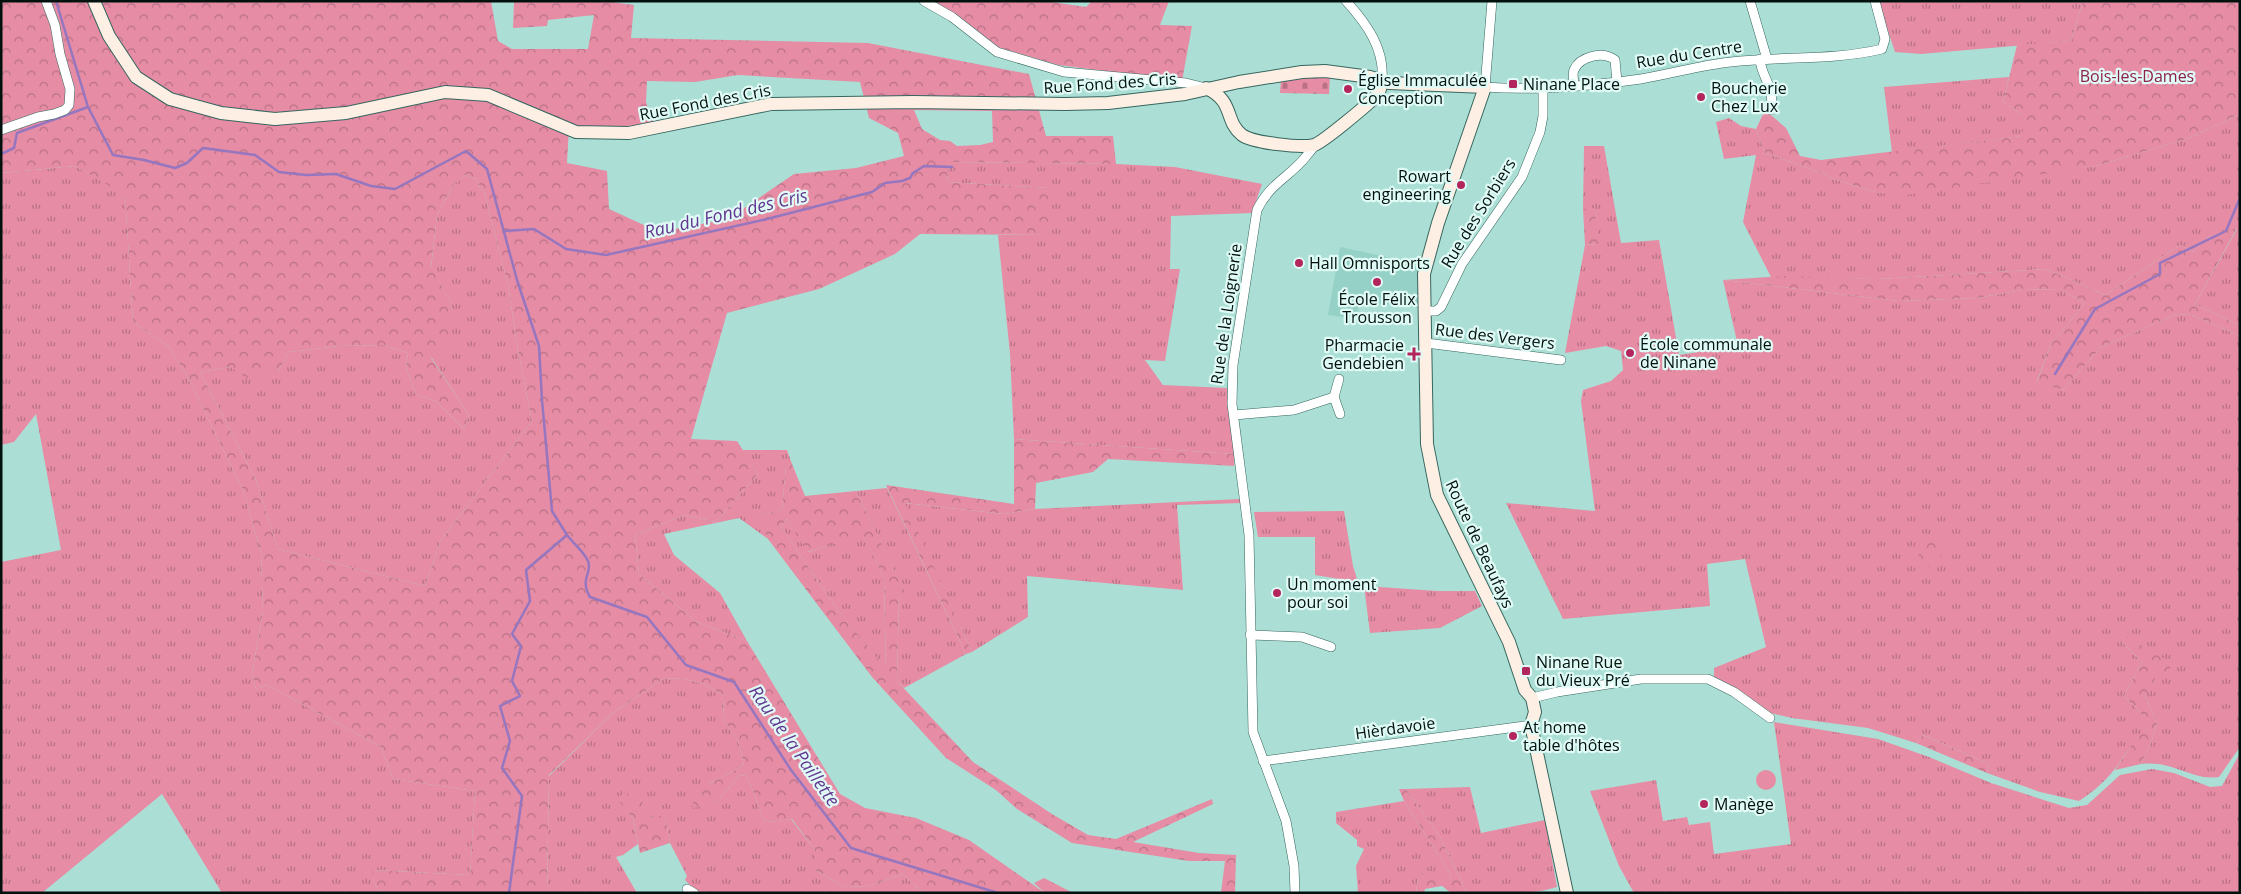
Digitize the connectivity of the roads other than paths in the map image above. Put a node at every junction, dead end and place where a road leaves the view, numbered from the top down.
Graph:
1 (46, 1) edge
2 (94, 1) edge
3 (924, 1) edge
4 (1346, 1) edge
5 (1492, 1) edge
6 (1750, 1) edge
7 (1875, 1) edge
8 (1763, 59) junction
9 (1382, 81) junction
10 (1239, 82) junction
11 (1617, 82) junction
12 (1574, 86) junction
13 (1485, 87) junction
14 (1543, 87) junction
15 (1206, 88) junction
16 (1226, 105) junction
17 (1771, 110) dead end
18 (1, 130) edge
19 (1316, 144) junction
20 (1293, 145) junction
21 (1303, 160) junction
22 (1425, 311) junction
23 (1426, 342) junction
24 (1561, 360) dead end
25 (1339, 379) dead end
26 (1334, 397) junction
27 (1340, 414) dead end
28 (1234, 415) junction
29 (1250, 635) junction
30 (1331, 647) dead end
31 (1532, 698) junction
32 (1770, 718) dead end
33 (1531, 724) junction
34 (1263, 761) junction
35 (1295, 893) edge
36 (1567, 893) edge

1 - 18 street
2 - 15 street, Rue Fond des Cris
3 - 15 street
4 - 9 street
5 - 13 street
6 - 8 street
7 - 8 street, Rue du Centre
8 - 11 street, Rue du Centre
8 - 17 street
9 - 10 street, Rue Fond des Cris
9 - 13 street, Rue du Centre
9 - 19 street, Rue de la Loignerie
10 - 15 street, Rue Fond des Cris
10 - 16 street
11 - 12 street, Rue du Centre
11 - 12 street, Rue du Centre
12 - 14 street, Rue du Centre
13 - 14 street, Rue du Centre
13 - 22 street, Route de Beaufays
14 - 22 street, Rue des Sorbiers
15 - 16 street
16 - 20 street
19 - 20 street
19 - 21 street, Rue de la Loignerie
20 - 21 street
21 - 28 street, Rue de la Loignerie
22 - 23 street, Route de Beaufays
23 - 24 street, Rue des Vergers
23 - 31 street, Route de Beaufays
25 - 26 street
26 - 27 street
26 - 28 street
28 - 29 street, Rue de la Loignerie
29 - 30 street
29 - 34 street, Rue de la Loignerie
31 - 32 street
31 - 33 street, Route de Beaufays
33 - 34 street, Hièrdavoie
33 - 36 street, Route de Beaufays
34 - 35 street, Rue de la Loignerie

